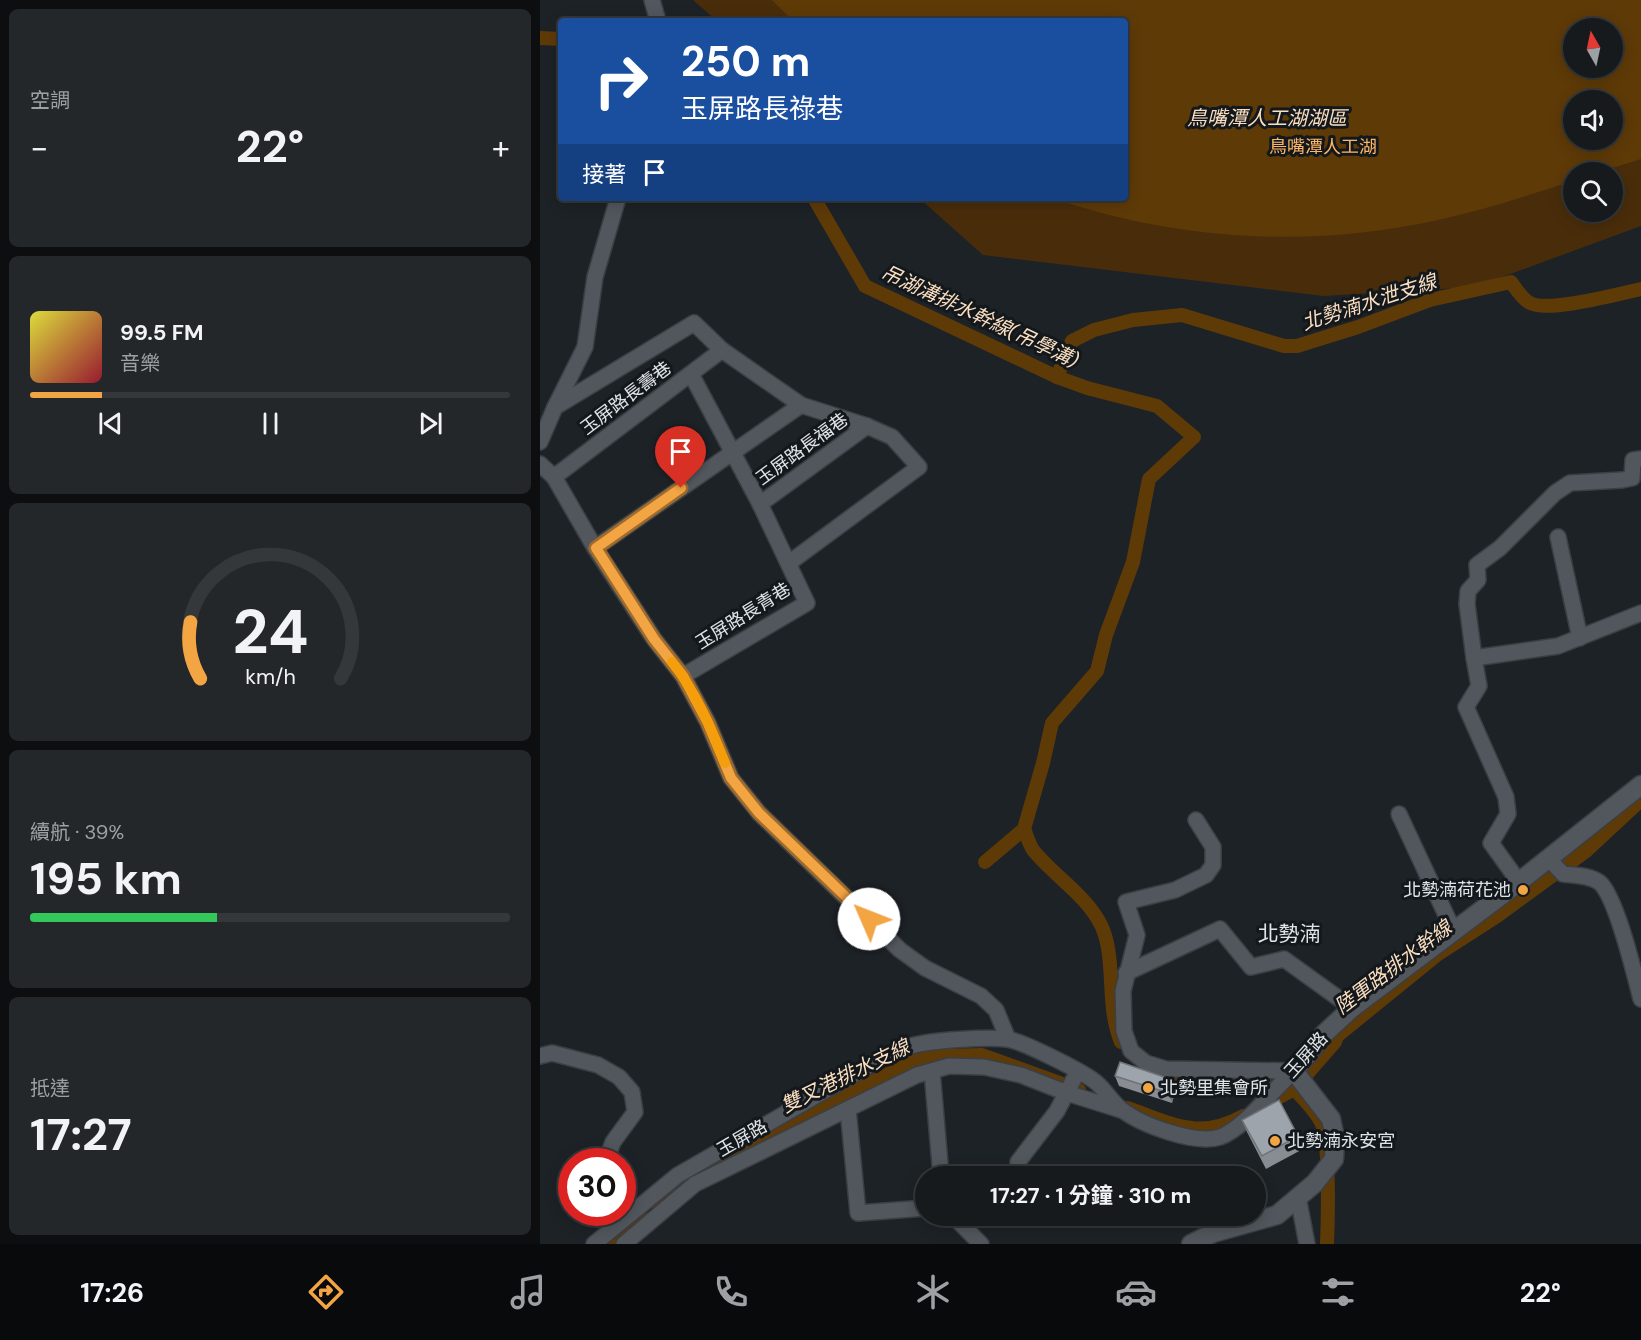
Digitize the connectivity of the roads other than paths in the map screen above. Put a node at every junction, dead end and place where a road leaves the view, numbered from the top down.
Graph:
1 (652, 0) edge
2 (657, 18) edge
3 (617, 201) edge
4 (722, 350) junction
5 (690, 374) junction
6 (801, 405) junction
7 (555, 407) junction
8 (867, 426) junction
9 (540, 442) edge
10 (733, 451) junction
11 (1641, 459) edge
12 (540, 464) edge
13 (554, 477) junction
14 (760, 504) junction
15 (1558, 537) dead end
16 (596, 548) junction
17 (789, 563) junction
18 (1641, 613) edge
19 (1580, 638) junction
20 (1474, 658) junction
21 (683, 676) junction
22 (1641, 785) edge
23 (1399, 814) dead end
24 (1196, 820) dead end
25 (1549, 859) junction
26 (1519, 882) junction
27 (1454, 932) junction
28 (1126, 973) junction
29 (1641, 999) edge
30 (1352, 1008) junction
31 (1008, 1039) junction
32 (540, 1056) edge
33 (932, 1071) junction
34 (1078, 1071) junction
35 (1292, 1078) junction
36 (1066, 1093) junction
37 (848, 1109) junction
38 (1121, 1110) junction
39 (611, 1148) edge
40 (1018, 1162) dead end
41 (940, 1166) edge
42 (1298, 1197) junction
43 (636, 1201) edge
44 (915, 1209) edge
45 (610, 1226) edge
46 (963, 1226) edge
47 (594, 1244) edge
48 (624, 1244) edge
49 (981, 1244) edge
50 (1191, 1244) edge
51 (1307, 1244) edge

1 - 2 street
3 - 7 street
4 - 5 street, 玉屏路長壽巷
4 - 6 street
4 - 7 street
5 - 10 street
5 - 13 street, 玉屏路長壽巷
6 - 8 street
6 - 10 street
7 - 9 street
8 - 14 street, 玉屏路長福巷
8 - 17 street, 玉屏路長青巷
10 - 14 street
10 - 16 street
11 - 20 street
12 - 13 street
13 - 16 street
14 - 17 street
15 - 19 street
16 - 21 street
17 - 21 street, 玉屏路長青巷
18 - 19 street
19 - 20 street
20 - 26 street
21 - 31 street
22 - 25 street, 玉屏路
23 - 27 street
24 - 28 street
25 - 26 street, 玉屏路
25 - 29 street
26 - 27 street, 玉屏路
27 - 30 street, 玉屏路
28 - 30 street
28 - 35 street
30 - 35 street, 玉屏路
31 - 34 street, 玉屏路
31 - 43 street, 玉屏路
32 - 39 street
33 - 36 street
33 - 37 street
33 - 41 street
34 - 36 street
34 - 38 street, 玉屏路
35 - 38 street, 玉屏路
35 - 42 street, 玉屏路
36 - 38 street
36 - 40 street
37 - 44 street
37 - 48 street
42 - 50 street
42 - 51 street
45 - 47 street, 玉屏路
46 - 49 street

